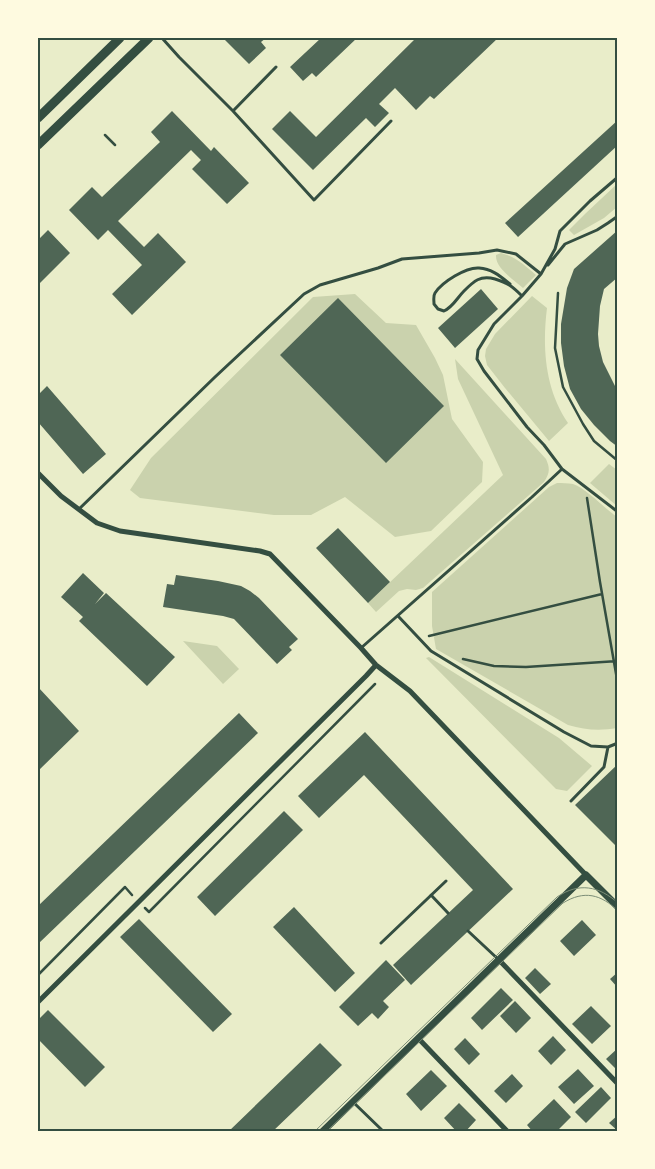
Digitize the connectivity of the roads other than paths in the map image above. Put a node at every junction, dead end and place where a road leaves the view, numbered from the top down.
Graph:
1 (120, 38) edge
2 (149, 38) edge
3 (162, 38) edge
4 (276, 68) dead end
5 (233, 111) junction
6 (38, 118) edge
7 (391, 121) dead end
8 (38, 145) edge
9 (618, 177) edge
10 (618, 216) edge
11 (541, 274) junction
12 (510, 284) junction
13 (522, 296) junction
14 (562, 469) junction
15 (38, 473) edge
16 (79, 509) junction
17 (618, 512) edge
18 (398, 616) junction
19 (361, 648) junction
20 (376, 665) junction
21 (618, 743) edge
22 (608, 747) junction
23 (571, 801) dead end
24 (586, 875) junction
25 (446, 881) dead end
26 (431, 895) junction
27 (618, 908) edge
28 (448, 913) dead end
29 (468, 931) dead end
30 (381, 943) dead end
31 (499, 960) junction
32 (38, 1002) edge
33 (418, 1038) junction
34 (618, 1084) edge
35 (353, 1102) junction
36 (322, 1132) edge
37 (384, 1132) edge
38 (508, 1132) edge

1 - 6 main road
2 - 8 main road
3 - 5 lane
4 - 5 lane
5 - 7 lane
9 - 11 lane
10 - 11 lane
11 - 13 lane
11 - 16 lane
12 - 12 lane
12 - 13 lane
13 - 14 lane
14 - 17 lane
14 - 18 lane
15 - 16 street
16 - 19 street
18 - 19 lane
18 - 22 lane
19 - 20 street
20 - 24 street
20 - 32 street
21 - 22 lane
22 - 23 lane
24 - 27 street
24 - 31 street
25 - 26 lane
26 - 28 lane
26 - 30 lane
29 - 31 lane
31 - 33 street
31 - 34 street
33 - 35 street
33 - 38 street
35 - 36 street
35 - 37 lane

